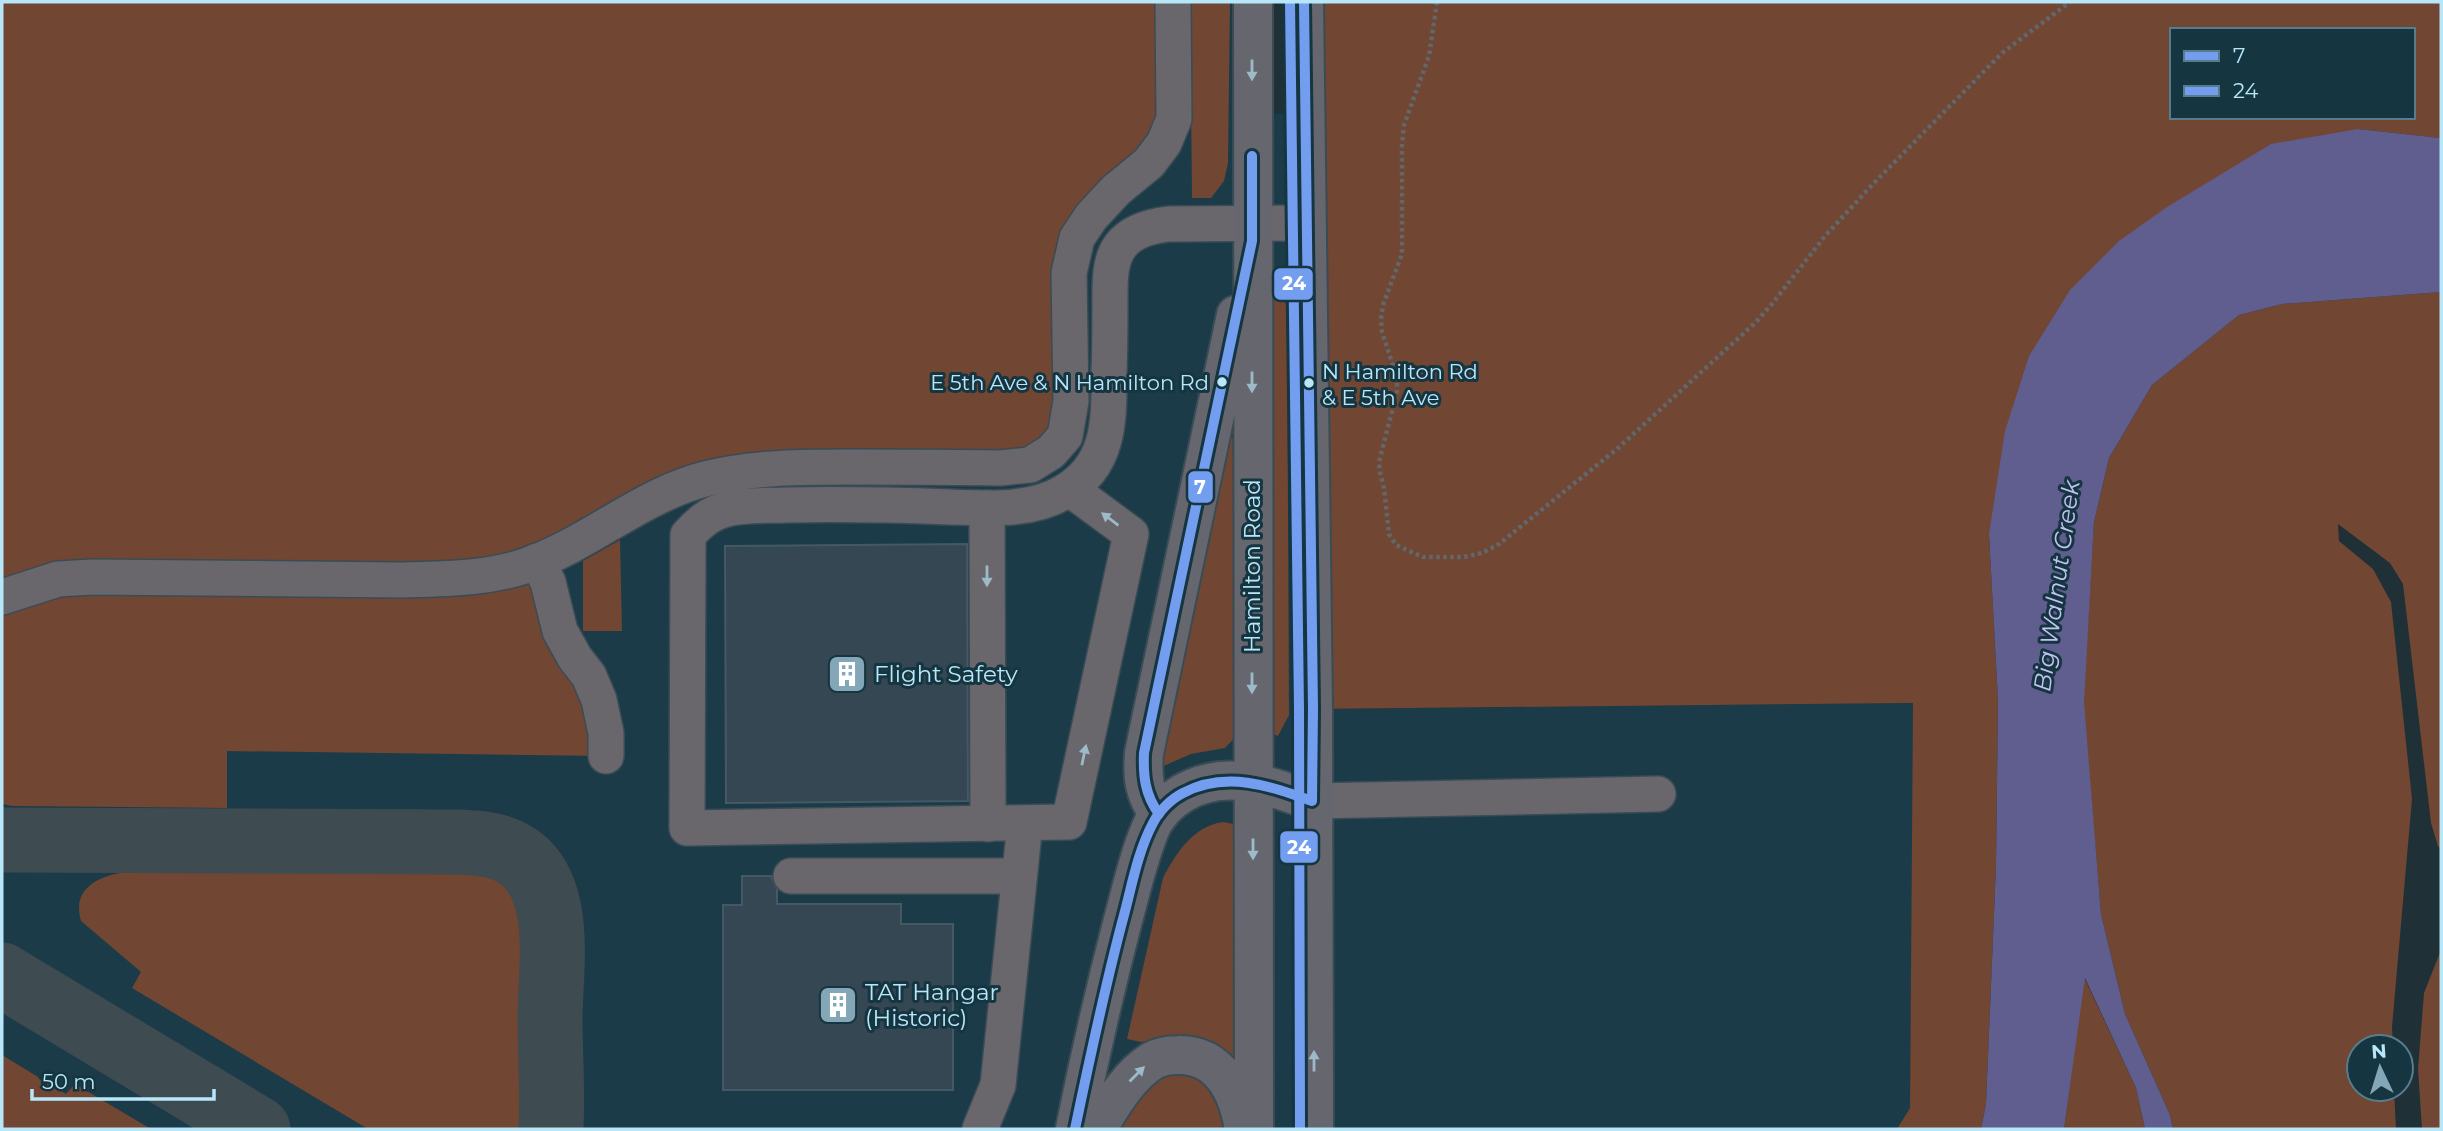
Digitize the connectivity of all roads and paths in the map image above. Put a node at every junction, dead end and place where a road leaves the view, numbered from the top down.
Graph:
1 (1173, 2) edge
2 (1252, 2) edge
3 (1304, 2) edge
4 (1437, 2) edge
5 (2070, 2) edge
6 (1306, 223) junction
7 (1252, 232) junction
8 (1070, 488) junction
9 (987, 508) junction
10 (537, 561) junction
11 (2, 597) edge
12 (606, 756) dead end
13 (1253, 781) junction
14 (1658, 794) dead end
15 (1312, 801) junction
16 (1159, 814) junction
17 (1025, 823) junction
18 (988, 824) junction
19 (791, 876) dead end
20 (1019, 876) junction
21 (981, 1129) edge
22 (1075, 1129) edge
23 (1097, 1129) edge
24 (1244, 1129) edge
25 (1254, 1129) edge
26 (1314, 1129) edge

1 - 10 lane
2 -> 7 main road, Hamilton Road
3 - 6 main road
4 - 5 path
6 - 7 lane
6 - 15 main road
7 - 8 lane
7 -> 13 main road, Hamilton Road
7 - 16 main road
8 - 9 lane
17 -> 8 lane
9 -> 18 lane
9 - 18 lane
10 - 11 lane
10 - 12 lane
13 - 15 main road
13 - 16 main road
13 -> 25 main road, Hamilton Road
14 - 15 lane
26 -> 15 main road
16 - 22 main road
17 - 18 lane
17 - 20 lane
19 - 20 lane
20 - 21 lane
23 -> 24 main road

